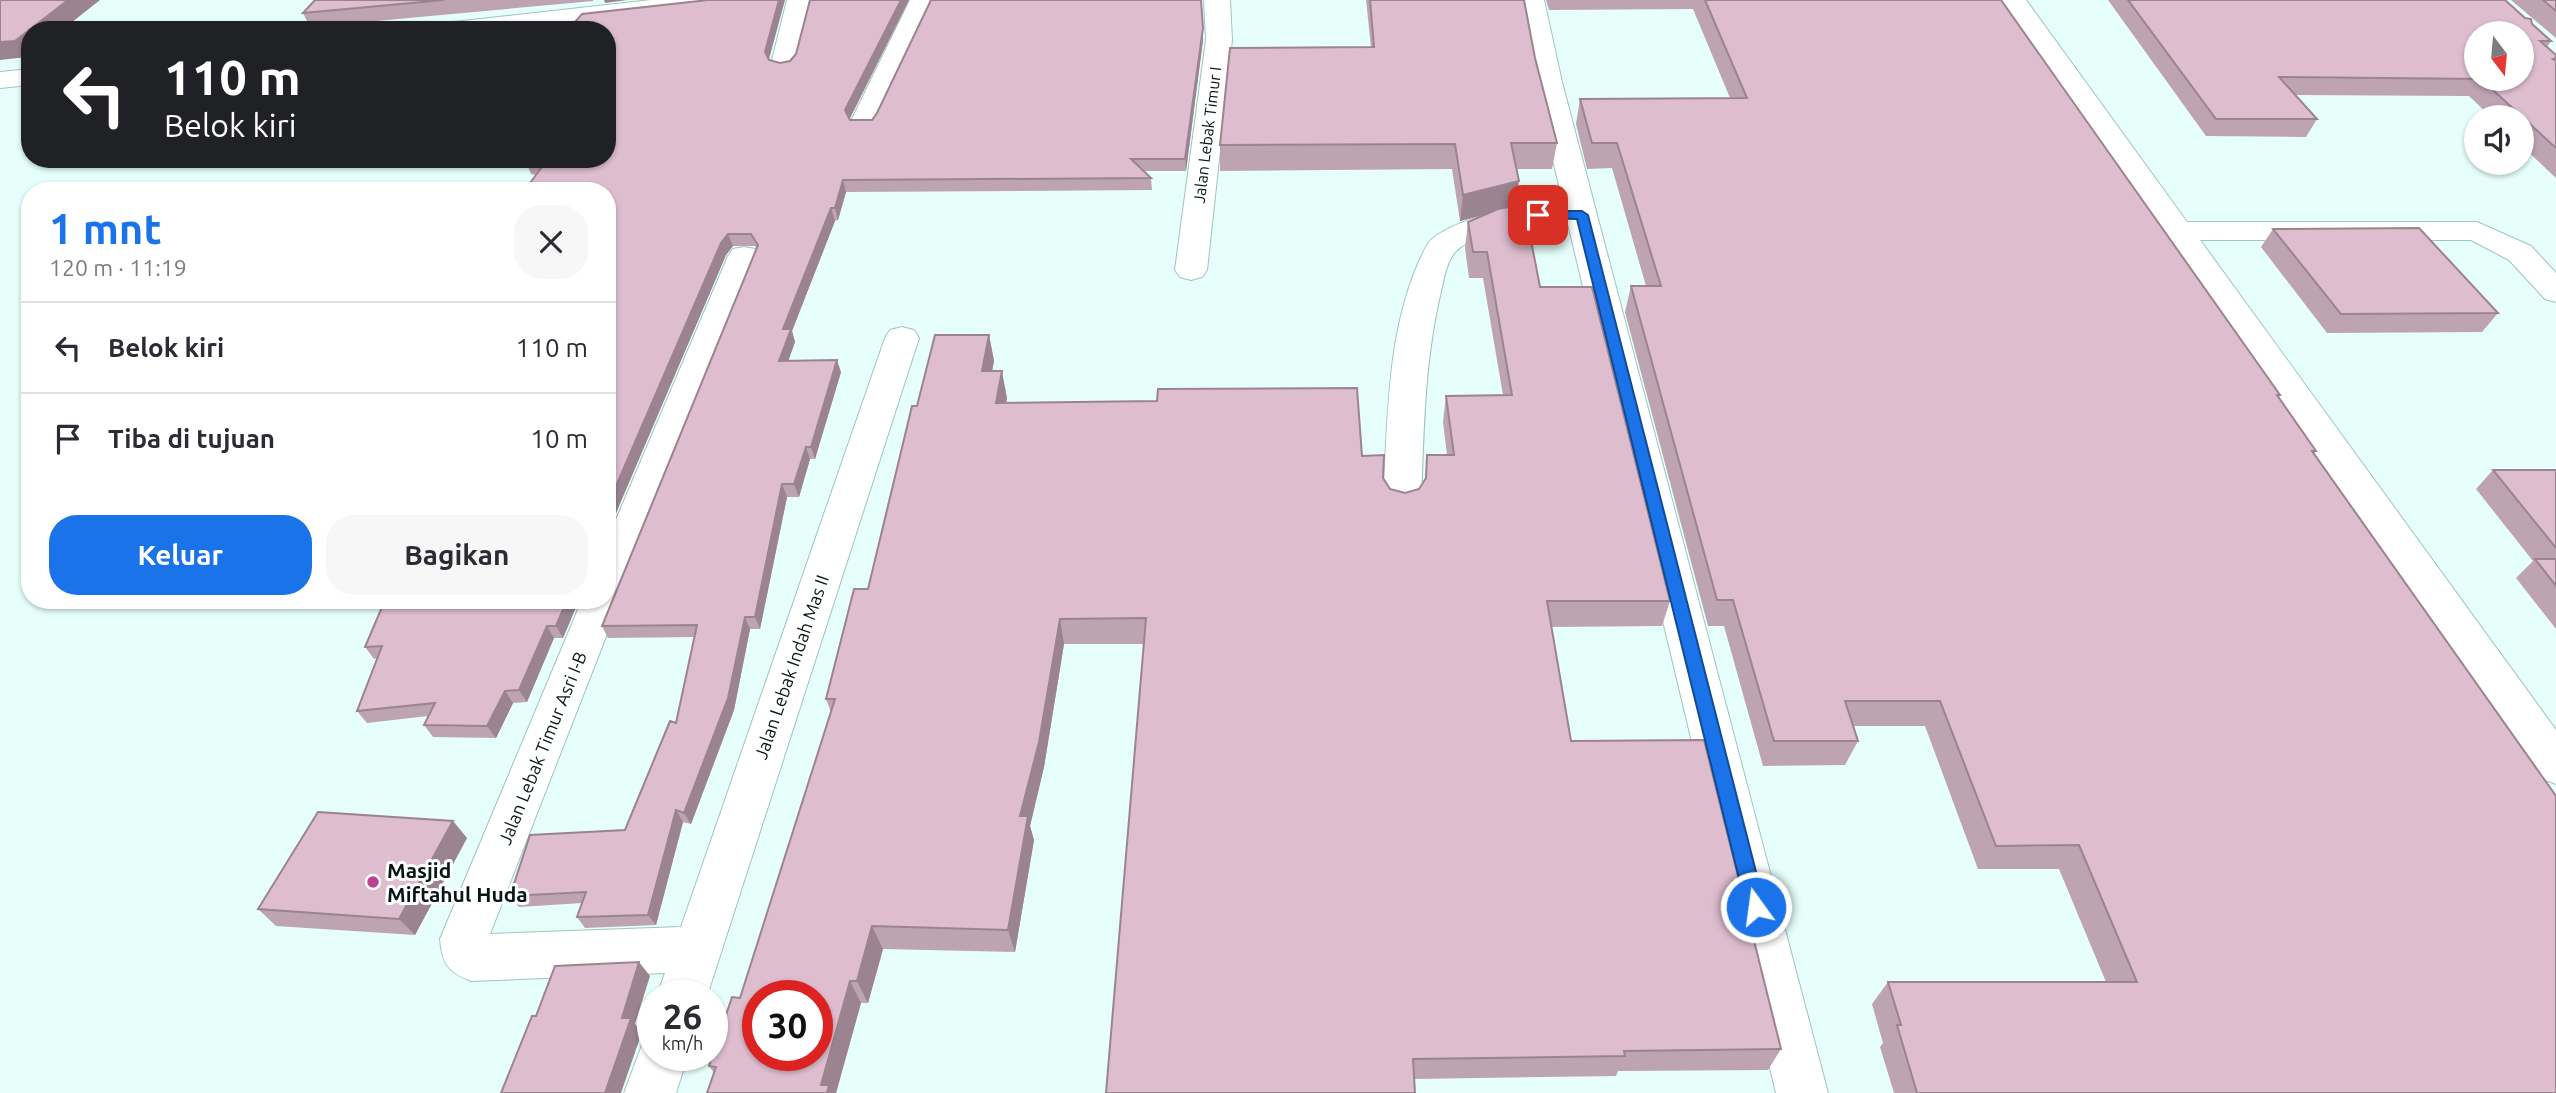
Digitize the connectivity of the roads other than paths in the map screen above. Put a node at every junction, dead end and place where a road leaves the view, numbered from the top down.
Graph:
1 (718, 0) edge
2 (800, 0) edge
3 (923, 0) edge
4 (1217, 0) edge
5 (1531, 0) edge
6 (2013, 0) edge
7 (532, 21) edge
8 (785, 64) edge
9 (21, 78) edge
10 (0, 80) edge
11 (864, 123) edge
12 (1582, 215) junction
13 (2177, 231) junction
14 (744, 256) dead end
15 (1191, 271) dead end
16 (2556, 292) edge
17 (902, 338) dead end
18 (1402, 503) edge
19 (616, 566) edge
20 (598, 609) edge
21 (2556, 765) edge
22 (696, 949) junction
23 (687, 980) edge
24 (658, 1071) edge
25 (650, 1093) edge
26 (1802, 1093) edge

1 - 7 street
2 - 8 street
3 - 11 street
4 - 15 street, Jalan Lebak Timur I
5 - 12 street
6 - 13 street
9 - 10 street
12 - 18 street
12 - 26 street
13 - 16 street
13 - 21 street
14 - 19 street
17 - 22 street, Jalan Lebak Indah Mas II
20 - 22 street, Jalan Lebak Timur Asri I-B
22 - 23 street, Jalan Lebak Indah Mas II
24 - 25 street

